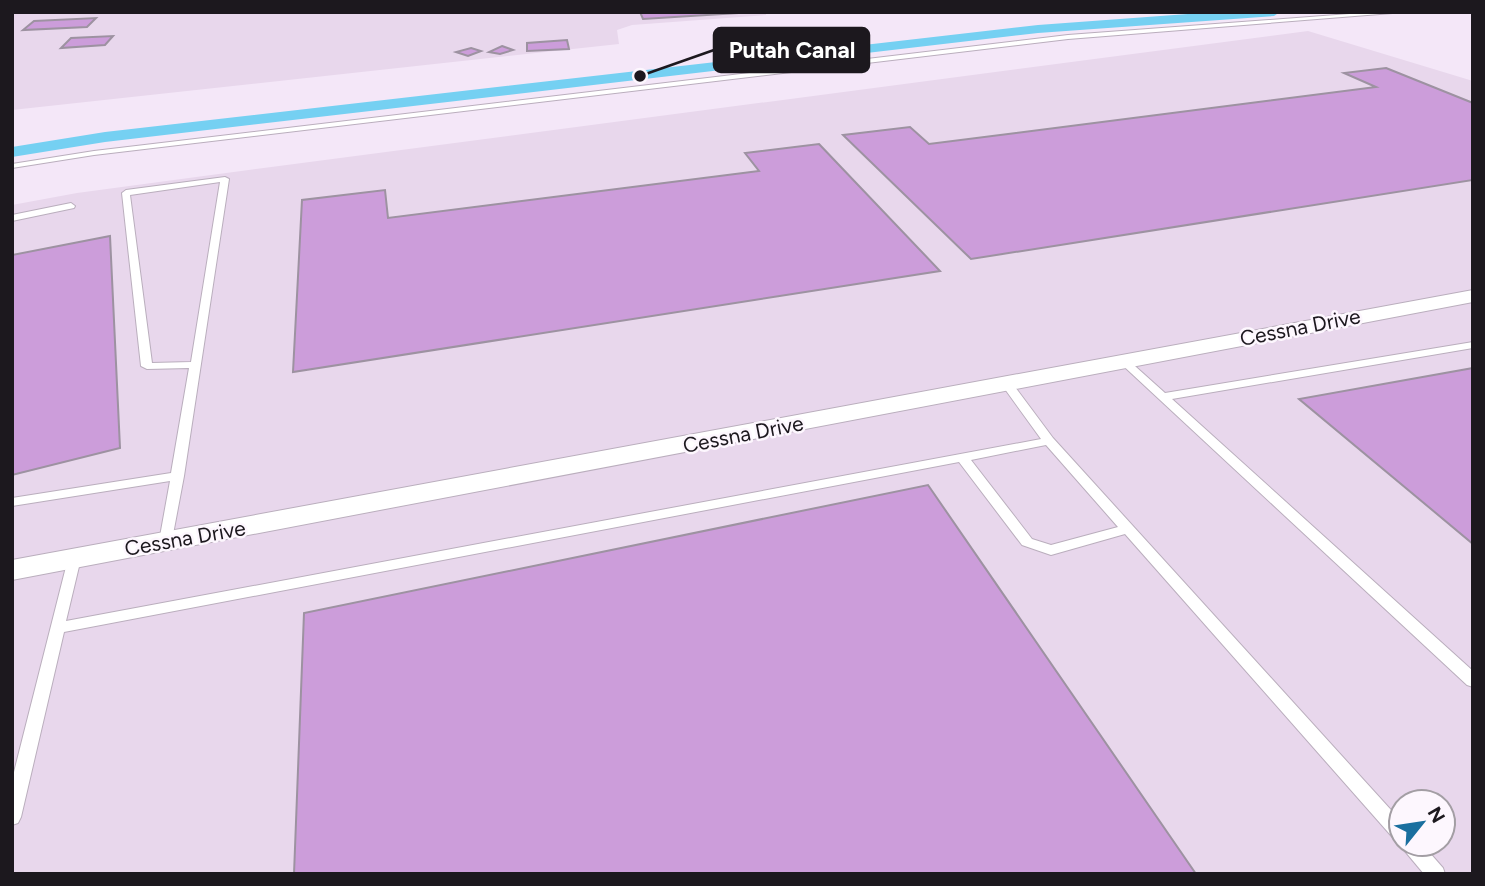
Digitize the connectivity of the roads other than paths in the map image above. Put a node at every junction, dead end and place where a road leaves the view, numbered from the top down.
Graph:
1 (1402, 12) edge
2 (12, 166) edge
3 (71, 206) dead end
4 (12, 218) edge
5 (1473, 296) edge
6 (1473, 345) edge
7 (1122, 360) junction
8 (196, 365) junction
9 (1008, 385) junction
10 (1163, 397) junction
11 (1049, 441) junction
12 (962, 457) junction
13 (178, 476) junction
14 (12, 502) edge
15 (1128, 529) junction
16 (166, 541) junction
17 (74, 558) junction
18 (12, 569) edge
19 (57, 628) junction
20 (1473, 681) edge
21 (12, 817) edge
22 (1387, 818) edge
23 (1422, 858) edge
24 (1436, 874) edge

1 - 2 lane
3 - 4 lane
5 - 7 street, Cessna Drive
6 - 10 lane
7 - 9 street, Cessna Drive
7 - 10 lane
8 - 8 lane
8 - 13 lane
9 - 11 lane
9 - 16 street, Cessna Drive
10 - 20 lane
11 - 12 lane
11 - 15 lane
12 - 15 lane
12 - 19 lane
13 - 14 lane
13 - 16 lane
15 - 22 lane
16 - 17 street, Cessna Drive
17 - 18 street, Cessna Drive
17 - 19 lane
19 - 21 lane
23 - 24 lane

